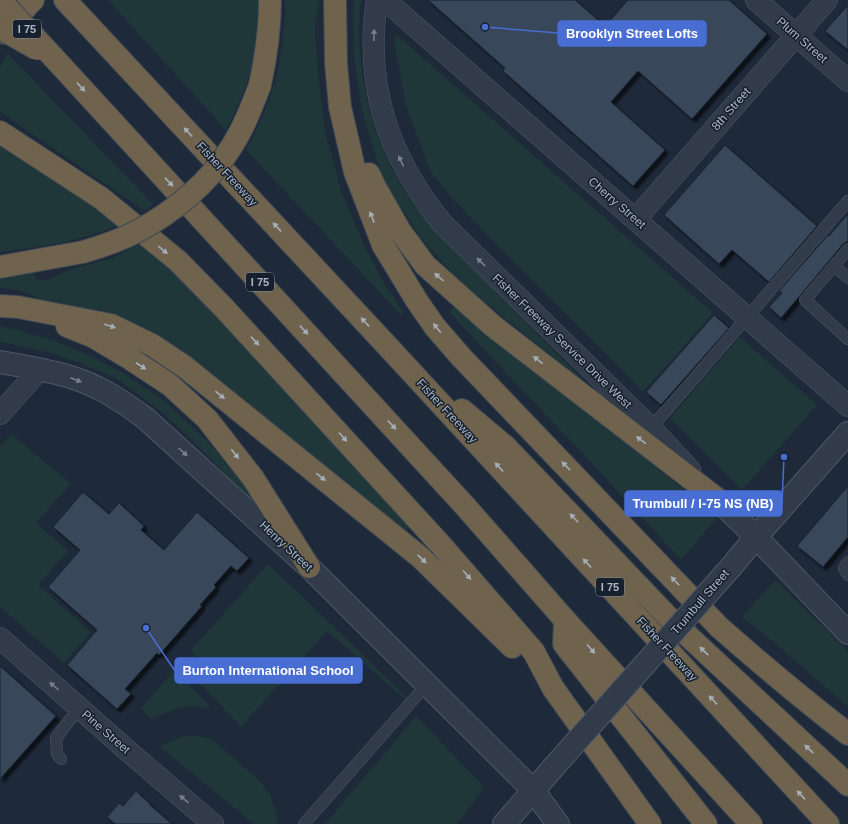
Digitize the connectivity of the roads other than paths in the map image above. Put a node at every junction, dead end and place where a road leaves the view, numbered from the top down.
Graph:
1 (0, 0) edge
2 (33, 0) edge
3 (65, 0) edge
4 (270, 0) edge
5 (335, 0) edge
6 (377, 0) edge
7 (385, 0) edge
8 (756, 0) edge
9 (827, 0) edge
10 (0, 28) edge
11 (796, 35) junction
12 (0, 39) edge
13 (54, 58) junction
14 (848, 81) edge
15 (340, 107) junction
16 (0, 132) edge
17 (848, 201) edge
18 (636, 220) junction
19 (848, 249) edge
20 (834, 266) junction
21 (0, 267) edge
22 (848, 278) edge
23 (9, 306) edge
24 (747, 317) junction
25 (848, 339) edge
26 (392, 351) junction
27 (0, 362) edge
28 (39, 370) junction
29 (848, 406) edge
30 (0, 414) edge
31 (651, 428) junction
32 (848, 433) edge
33 (716, 498) junction
34 (756, 537) junction
35 (848, 562) edge
36 (309, 567) junction
37 (848, 575) edge
38 (565, 620) junction
39 (848, 633) edge
40 (0, 638) edge
41 (427, 684) junction
42 (553, 688) junction
43 (79, 708) junction
44 (848, 734) edge
45 (61, 759) dead end
46 (848, 785) edge
47 (533, 790) junction
48 (213, 824) edge
49 (304, 824) edge
50 (504, 824) edge
51 (558, 824) edge
52 (650, 824) edge
53 (706, 824) edge
54 (751, 824) edge
55 (828, 824) edge

1 - 13 highway, I 75, bridge
2 - 12 highway
26 -> 3 highway, Fisher Freeway / I 75
4 - 21 highway, bridge
5 - 15 highway
31 -> 6 street, Fisher Freeway Service Drive West
7 - 18 street, Cherry Street
8 - 11 street, Plum Street
9 - 11 street, 8th Street
10 - 13 highway, bridge
11 - 14 street, Plum Street
11 - 18 street, 8th Street
13 -> 38 highway, I 75
33 -> 15 highway
44 -> 15 highway
16 -> 42 highway
17 - 24 lane
18 - 24 street, Cherry Street
19 - 20 lane
20 - 22 lane
20 - 25 lane
23 -> 36 highway
23 -> 42 highway
24 - 29 street, Cherry Street
24 - 31 lane
46 -> 26 highway
55 -> 26 highway, Fisher Freeway / I 75
27 - 28 street, Henry Street
28 - 30 street
28 -> 36 street, Henry Street
31 - 33 street, Fisher Freeway Service Drive West
32 - 34 street, Trumbull Street
33 - 34 street, Fisher Freeway Service Drive West
34 - 39 street, Fisher Freeway Service Drive West
34 - 47 street, Trumbull Street, bridge
35 - 37 lane
36 - 41 street, Henry Street
38 - 53 highway
38 -> 54 highway, I 75
43 -> 40 street, Pine Street
41 - 47 street, Henry Street
41 - 49 lane
42 - 52 highway
43 - 45 lane
48 -> 43 street, Pine Street
47 - 50 street, Trumbull Street
47 - 51 street, Henry Street

